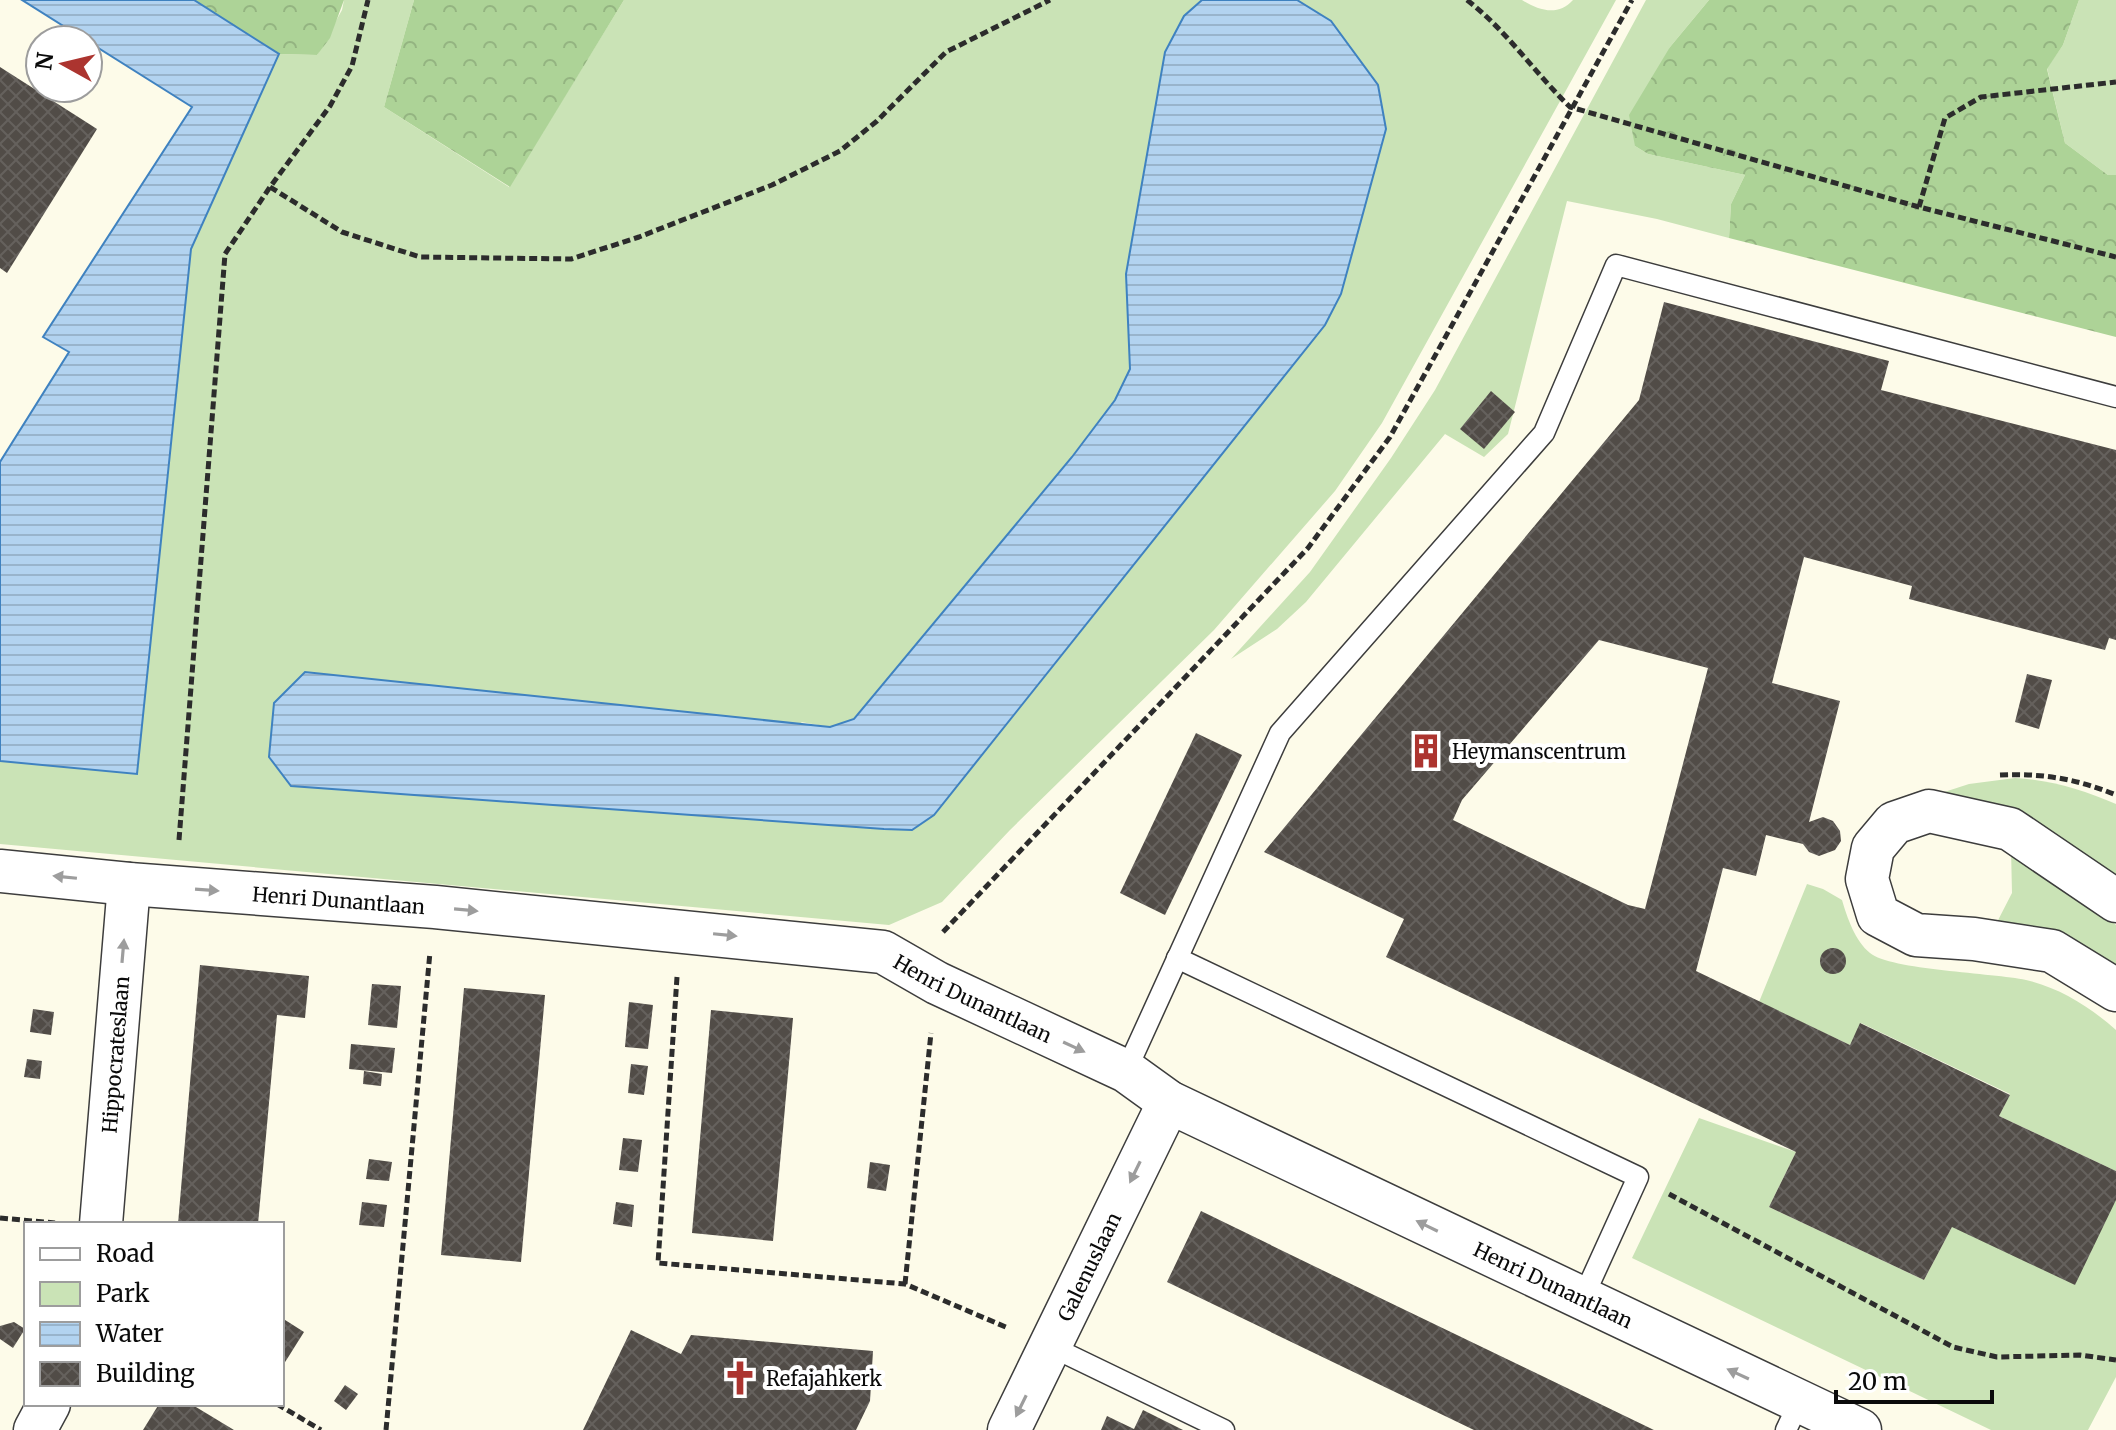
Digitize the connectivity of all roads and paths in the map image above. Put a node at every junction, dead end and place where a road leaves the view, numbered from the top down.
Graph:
1 (368, 0) edge
2 (1050, 0) edge
3 (1467, 0) edge
4 (1632, 0) edge
5 (2116, 82) edge
6 (1570, 107) junction
7 (270, 187) junction
8 (1919, 207) junction
9 (2116, 257) edge
10 (2116, 397) edge
11 (0, 871) edge
12 (129, 884) junction
13 (174, 887) junction
14 (2116, 901) edge
15 (435, 907) junction
16 (680, 930) junction
17 (1177, 958) junction
18 (937, 983) junction
19 (2116, 990) edge
20 (1126, 1071) junction
21 (1169, 1102) junction
22 (1638, 1177) junction
23 (0, 1218) edge
24 (41, 1222) edge
25 (101, 1222) edge
26 (905, 1284) junction
27 (1582, 1300) junction
28 (1050, 1346) junction
29 (2116, 1360) edge
30 (48, 1406) edge
31 (280, 1406) edge
32 (1793, 1417) edge
33 (35, 1430) edge
34 (321, 1430) edge
35 (386, 1430) edge
36 (1009, 1430) edge
37 (1224, 1430) edge
38 (1860, 1430) edge

1 - 7 path
2 - 7 path
3 - 6 path
4 - 6 path
5 - 8 path
6 - 8 path
6 - 18 path
7 - 13 path
8 - 9 path
10 - 17 lane
12 -> 11 street, Henri Dunantlaan
12 - 13 street, Henri Dunantlaan
25 -> 12 street, Hippocrateslaan
13 -> 15 street, Henri Dunantlaan
14 - 19 street
15 -> 16 street, Henri Dunantlaan
15 - 35 path
16 -> 18 street, Henri Dunantlaan
16 - 26 path
17 - 20 lane
17 - 22 lane
18 -> 20 street, Henri Dunantlaan
18 - 26 path
20 - 21 street, Henri Dunantlaan
27 -> 21 street, Henri Dunantlaan
21 -> 28 street, Galenuslaan
22 - 27 lane
22 - 29 path
23 - 24 path
26 - 28 path
32 -> 27 street, Henri Dunantlaan
28 -> 36 street, Galenuslaan
28 - 37 lane
30 - 33 street
31 - 34 path
32 - 38 street, Henri Dunantlaan

